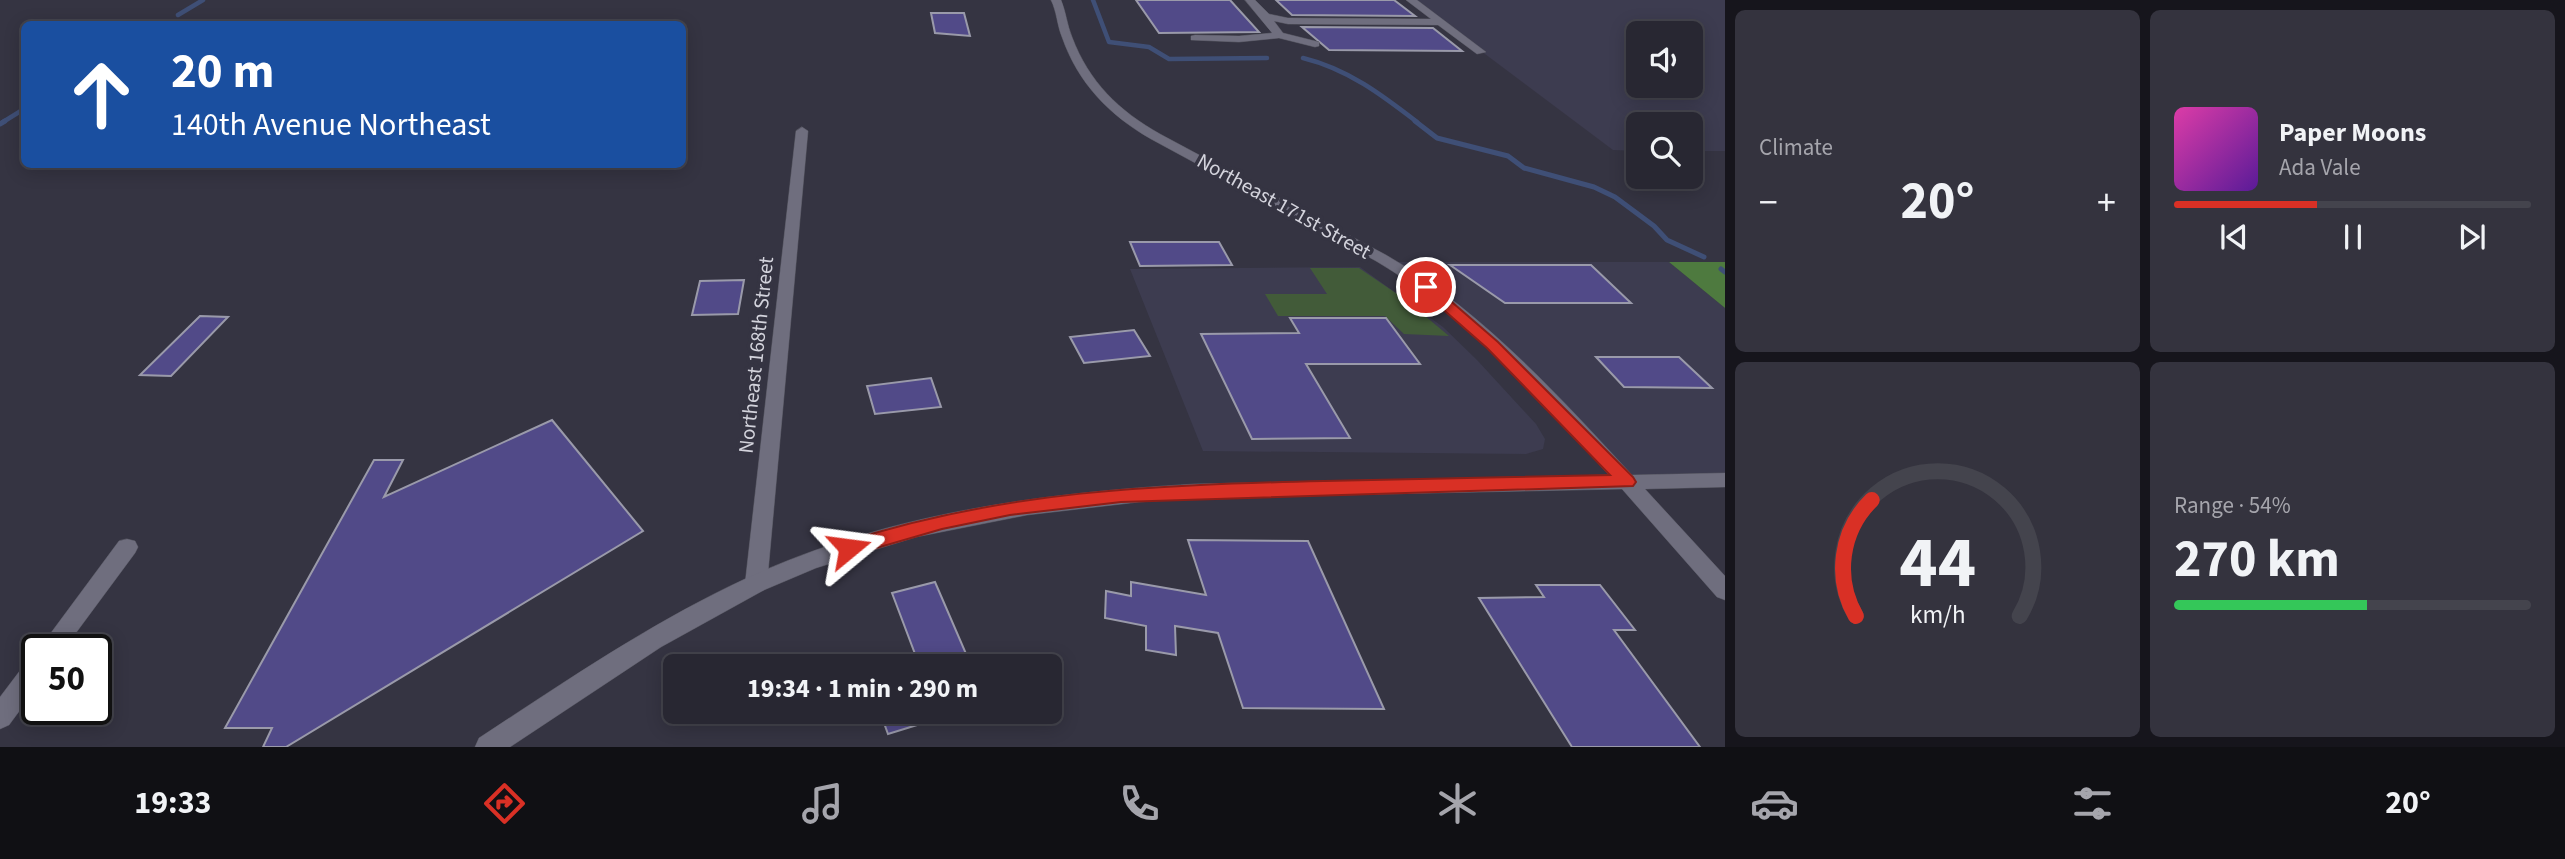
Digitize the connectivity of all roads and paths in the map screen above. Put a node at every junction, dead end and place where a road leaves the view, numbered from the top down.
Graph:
1 (1056, 0) edge
2 (1250, 0) edge
3 (1411, 0) edge
4 (1266, 16) junction
5 (1441, 22) junction
6 (1279, 35) junction
7 (1195, 38) dead end
8 (1315, 44) dead end
9 (1481, 52) dead end
10 (802, 131) dead end
11 (1725, 480) edge
12 (1626, 482) junction
13 (127, 547) dead end
14 (757, 584) junction
15 (1725, 591) edge
16 (62, 634) edge
17 (21, 689) edge
18 (0, 717) edge
19 (488, 747) edge

1 - 12 main road, Northeast 171st Street
2 - 4 main road
3 - 5 main road
4 - 5 main road
4 - 6 main road
5 - 9 main road
6 - 7 main road
6 - 8 main road
10 - 14 main road, Northeast 168th Street
11 - 12 main road
12 - 14 main road
12 - 15 main road, Northeast 171st Street
13 - 16 main road
14 - 19 main road
17 - 18 main road

